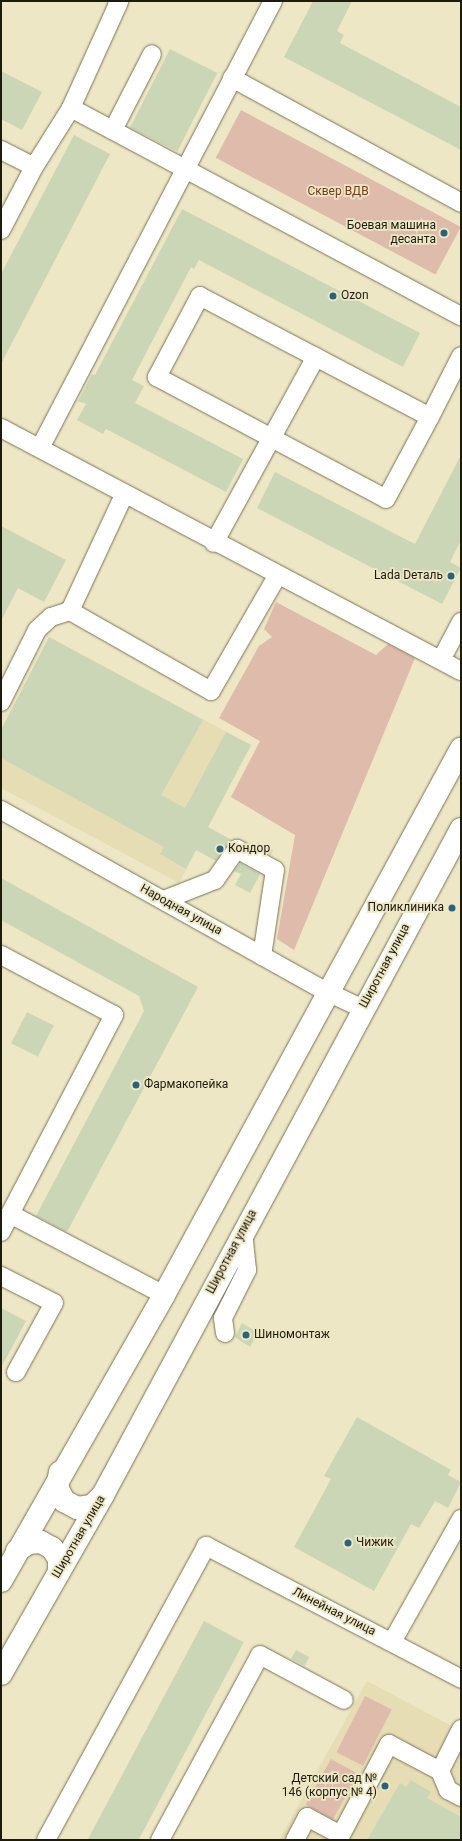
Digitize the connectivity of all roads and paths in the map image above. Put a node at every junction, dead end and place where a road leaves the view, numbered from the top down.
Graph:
1 (273, 1) edge
2 (119, 2) edge
3 (152, 54) dead end
4 (232, 78) junction
5 (71, 108) junction
6 (113, 130) junction
7 (1, 150) edge
8 (34, 167) junction
9 (186, 167) junction
10 (461, 203) edge
11 (1, 230) edge
12 (461, 316) edge
13 (461, 356) edge
14 (316, 357) junction
15 (430, 416) junction
16 (1, 428) edge
17 (270, 438) junction
18 (40, 448) junction
19 (124, 495) junction
20 (214, 543) junction
21 (277, 576) junction
22 (70, 611) junction
23 (461, 622) edge
24 (441, 660) junction
25 (461, 671) edge
26 (1, 702) edge
27 (461, 749) edge
28 (1, 810) edge
29 (461, 829) edge
30 (164, 900) junction
31 (1, 955) edge
32 (262, 956) junction
33 (327, 992) junction
34 (362, 1008) junction
35 (10, 1214) junction
36 (1, 1232) edge
37 (243, 1232) junction
38 (1, 1276) edge
39 (164, 1295) junction
40 (225, 1333) dead end
41 (16, 1372) dead end
42 (60, 1472) junction
43 (103, 1496) junction
44 (461, 1519) edge
45 (17, 1551) junction
46 (58, 1572) junction
47 (1, 1581) edge
48 (392, 1642) junction
49 (1, 1674) edge
50 (461, 1679) edge
51 (344, 1700) dead end
52 (461, 1729) edge
53 (440, 1772) junction
54 (461, 1796) edge
55 (46, 1840) edge
56 (160, 1840) edge
57 (295, 1840) edge

1 - 4 street
2 - 5 street
3 - 6 street
4 - 9 street
4 - 10 street
5 - 6 street
5 - 8 street
6 - 9 street
7 - 8 street
8 - 11 street
9 - 12 street
9 - 18 street
13 - 15 street
14 - 15 street
14 - 17 street
14 - 17 street
15 - 17 street
16 - 18 street
17 - 20 street
18 - 19 street
19 - 20 street
19 - 22 street
20 - 21 street
21 - 22 street
21 - 24 street
22 - 26 street
23 - 24 street
24 - 25 street
27 - 33 main road
28 - 30 street, Народная улица
29 - 34 main road, Широтная улица
30 - 32 street, Народная улица
30 - 32 street
31 - 35 street
32 - 33 street, Народная улица
33 - 34 street, Народная улица
33 - 39 main road
34 - 37 main road, Широтная улица
35 - 36 street
35 - 39 street
37 - 40 street
37 - 43 main road, Широтная улица
38 - 41 street
39 - 42 main road
42 - 43 main road
42 - 45 main road
43 - 46 main road, Широтная улица
44 - 48 street
45 - 46 main road
45 - 47 main road
46 - 49 main road, Широтная улица
48 - 50 street, Линейная улица
48 - 55 street, Линейная улица
51 - 56 street
52 - 53 street
53 - 54 street
53 - 57 street

